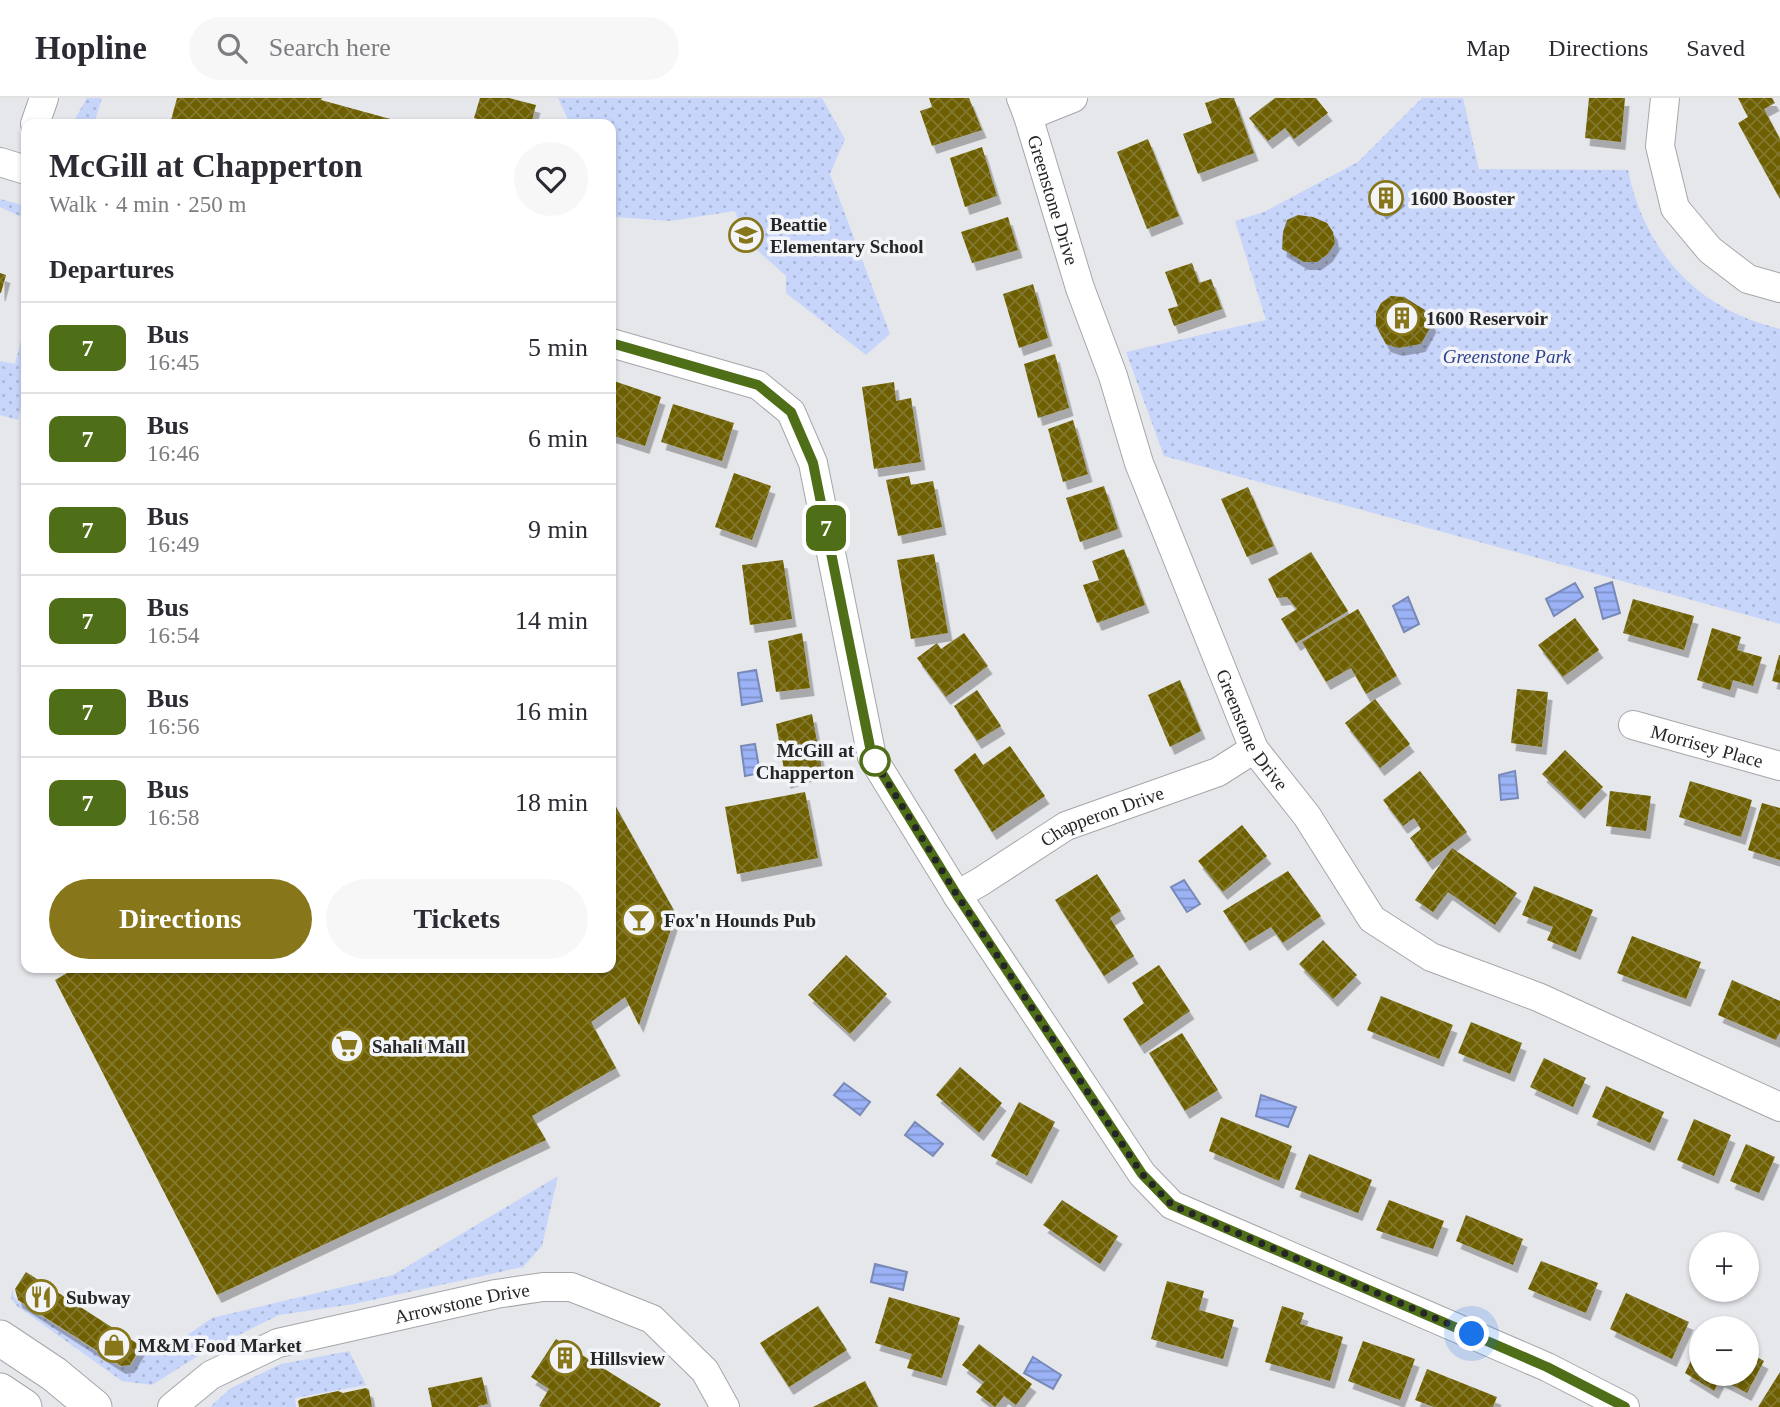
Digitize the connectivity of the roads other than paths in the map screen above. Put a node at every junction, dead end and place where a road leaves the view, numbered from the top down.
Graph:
1 (44, 98) edge
2 (1073, 98) edge
3 (1665, 98) edge
4 (1024, 107) edge
5 (37, 119) edge
6 (1780, 288) edge
7 (616, 344) edge
8 (1633, 725) dead end
9 (1254, 749) junction
10 (1780, 766) edge
11 (957, 895) junction
12 (1780, 1107) edge
13 (0, 1338) edge
14 (0, 1391) edge
15 (24, 1407) edge
16 (94, 1407) edge
17 (172, 1407) edge
18 (726, 1407) edge
19 (1625, 1407) edge

1 - 5 street
2 - 4 street
3 - 6 street
4 - 9 street, Greenstone Drive
7 - 11 street
8 - 10 street, Morrisey Place
9 - 11 street, Chapperon Drive
9 - 12 street, Greenstone Drive
11 - 19 street
13 - 16 main road
14 - 15 main road
17 - 18 street, Arrowstone Drive

